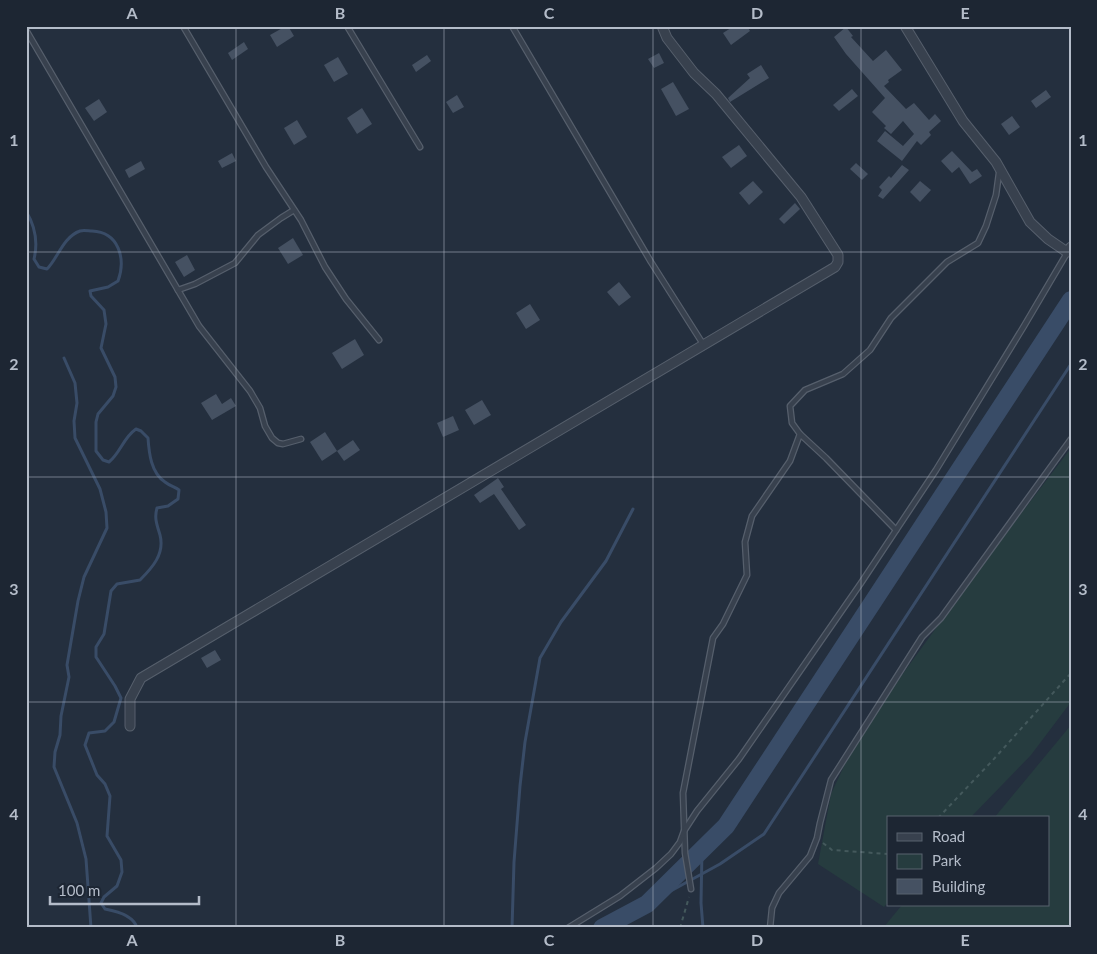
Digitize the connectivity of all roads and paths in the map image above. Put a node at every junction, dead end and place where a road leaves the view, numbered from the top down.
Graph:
1 (182, 26) edge
2 (347, 26) edge
3 (512, 26) edge
4 (662, 26) edge
5 (905, 26) edge
6 (26, 30) edge
7 (420, 147) dead end
8 (996, 162) junction
9 (294, 210) junction
10 (1069, 249) edge
11 (178, 290) junction
12 (379, 340) dead end
13 (703, 344) junction
14 (800, 434) junction
15 (301, 439) dead end
16 (1071, 439) edge
17 (896, 530) junction
18 (1071, 672) edge
19 (130, 726) dead end
20 (940, 816) edge
21 (684, 831) junction
22 (818, 838) junction
23 (887, 854) edge
24 (691, 889) joint
25 (568, 928) edge
26 (680, 928) edge
27 (770, 928) edge

1 - 9 lane
2 - 7 lane
3 - 13 lane
4 - 13 street
5 - 8 street
6 - 11 lane
8 - 10 street
8 - 14 lane
9 - 11 lane
9 - 12 lane
10 - 17 lane
11 - 15 lane
13 - 19 street
14 - 17 lane
14 - 21 lane
16 - 22 lane
17 - 21 lane
18 - 20 path
21 - 24 lane
21 - 25 lane
22 - 23 path
22 - 27 lane
24 - 26 path

